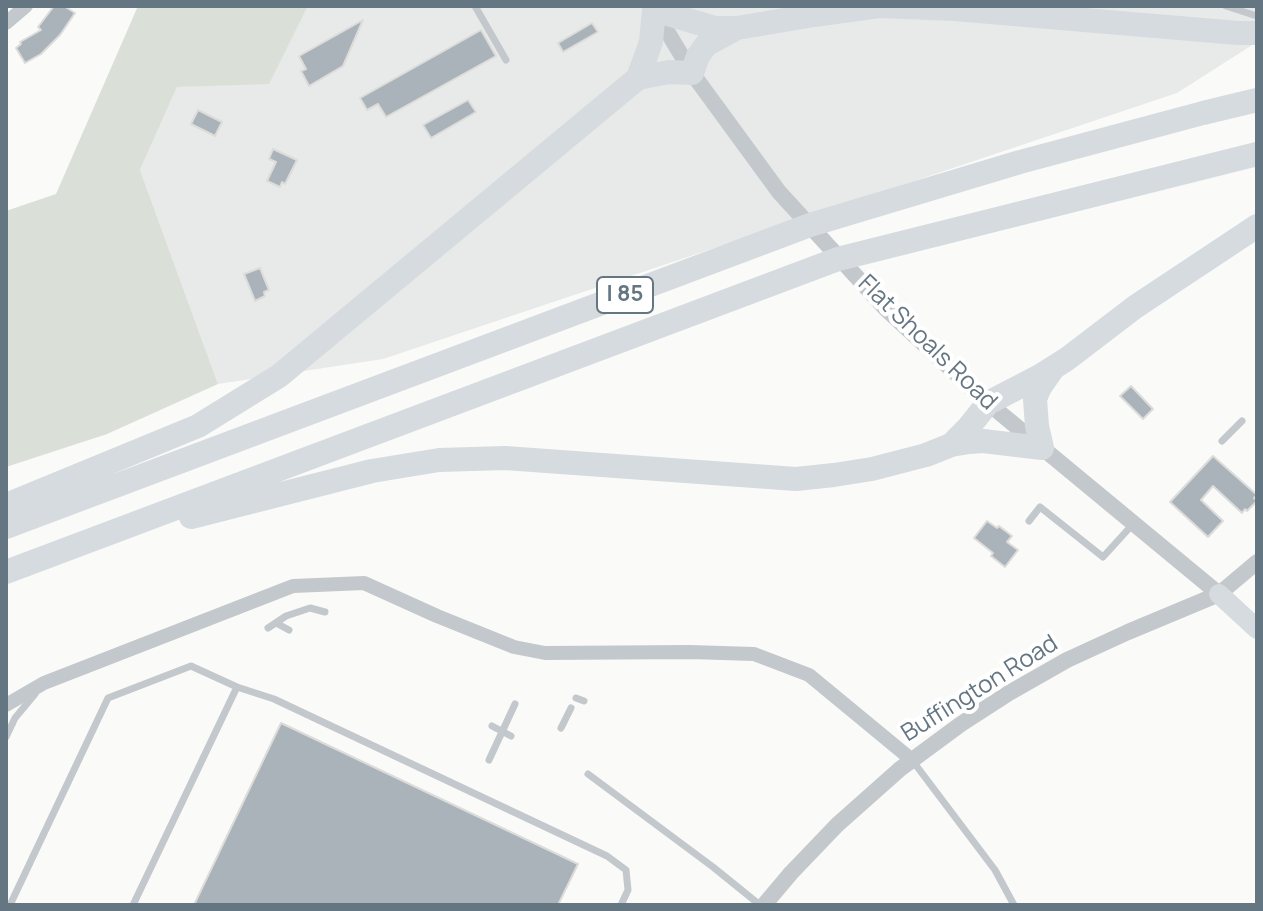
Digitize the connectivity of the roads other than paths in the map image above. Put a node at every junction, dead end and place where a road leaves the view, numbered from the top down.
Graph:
1 (26, 6) edge
2 (475, 6) edge
3 (880, 6) edge
4 (1226, 6) edge
5 (653, 8) edge
6 (1257, 16) edge
7 (6, 23) edge
8 (737, 28) junction
9 (1257, 33) edge
10 (506, 60) dead end
11 (692, 73) junction
12 (638, 78) junction
13 (1257, 100) edge
14 (1257, 154) edge
15 (1257, 226) edge
16 (1054, 367) junction
17 (988, 403) junction
18 (1242, 421) dead end
19 (1222, 441) dead end
20 (951, 445) junction
21 (1042, 448) junction
22 (6, 505) edge
23 (1029, 521) dead end
24 (1134, 524) junction
25 (6, 527) edge
26 (76, 546) junction
27 (1257, 562) edge
28 (6, 572) edge
29 (304, 586) junction
30 (1219, 594) junction
31 (310, 608) junction
32 (325, 612) dead end
33 (276, 623) junction
34 (268, 628) dead end
35 (1257, 629) edge
36 (289, 630) dead end
37 (44, 683) junction
38 (237, 687) junction
39 (515, 704) dead end
40 (6, 705) edge
41 (571, 708) dead end
42 (492, 726) dead end
43 (561, 728) dead end
44 (507, 734) junction
45 (6, 737) edge
46 (489, 760) dead end
47 (912, 760) junction
48 (588, 774) dead end
49 (10, 905) edge
50 (133, 905) edge
51 (621, 905) edge
52 (762, 905) edge
53 (1014, 905) edge

1 - 7 street
2 - 10 lane
3 - 8 highway
3 - 9 highway
4 - 6 lane
5 - 8 highway
5 - 11 street, Flat Shoals Road
5 - 12 highway
8 - 11 highway
11 - 12 highway
11 - 17 street, Flat Shoals Road
12 - 22 highway
13 - 25 highway, I 85
14 - 26 highway, I 85
15 - 16 highway
16 - 17 highway
16 - 21 highway
17 - 20 highway
17 - 21 street, Flat Shoals Road
18 - 19 lane
20 - 21 highway
20 - 26 highway
21 - 24 street, Flat Shoals Road
23 - 24 lane
24 - 30 street, Flat Shoals Road
26 - 28 highway, I 85
27 - 30 street, Buffington Road
29 - 31 lane
29 - 37 street
29 - 47 street
30 - 35 main road, Flat Shoals Road
30 - 47 street, Buffington Road
31 - 32 lane
31 - 33 lane
33 - 34 lane
33 - 36 lane
37 - 40 street
37 - 45 lane
38 - 49 lane
38 - 50 lane
38 - 51 lane
39 - 44 lane
41 - 43 lane
42 - 44 lane
44 - 46 lane
47 - 52 street, Buffington Road
47 - 53 lane
48 - 52 lane

